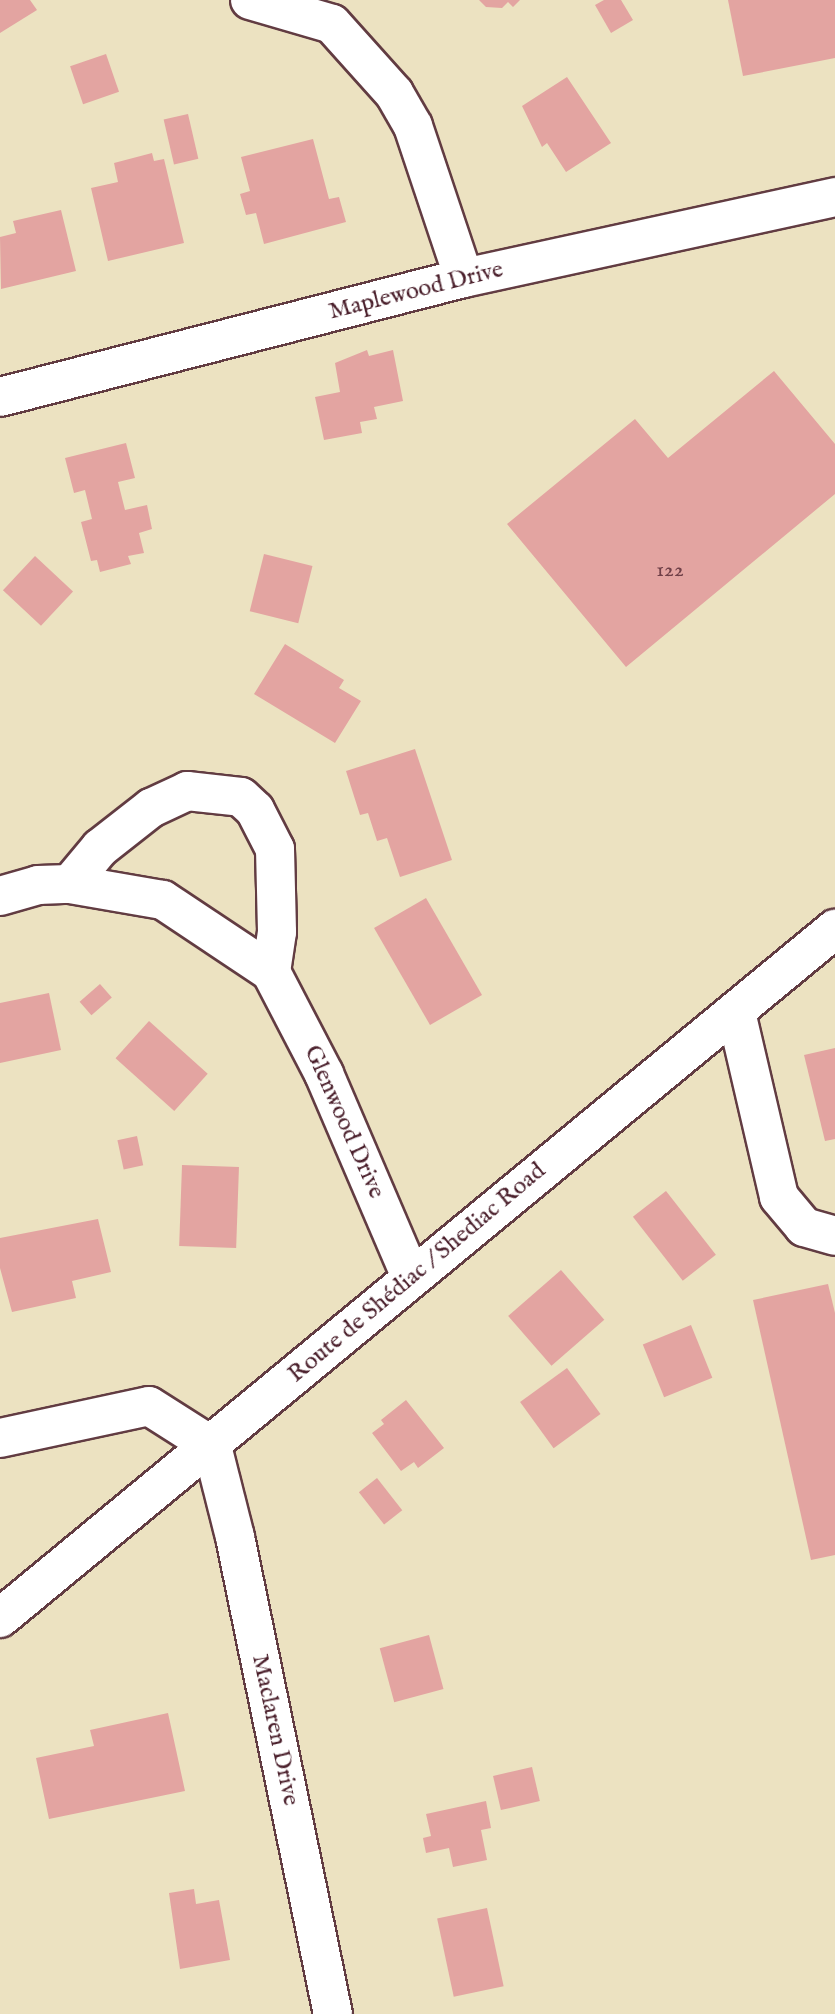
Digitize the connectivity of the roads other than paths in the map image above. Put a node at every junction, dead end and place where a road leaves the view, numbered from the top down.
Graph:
1 (250, 0) edge
2 (835, 197) edge
3 (464, 278) junction
4 (0, 397) edge
5 (70, 884) junction
6 (0, 896) edge
7 (835, 929) edge
8 (271, 972) junction
9 (736, 1012) junction
10 (835, 1236) edge
11 (410, 1275) junction
12 (0, 1438) edge
13 (212, 1446) junction
14 (0, 1618) edge
15 (332, 2014) edge

1 - 3 street
2 - 3 street, Maplewood Drive
3 - 4 street, Maplewood Drive
5 - 6 street, Glenwood Drive
5 - 8 street, Glenwood Drive
5 - 8 street
7 - 9 street, Route de Shédiac / Shediac Road
8 - 11 street, Glenwood Drive
9 - 10 street
9 - 11 street, Route de Shédiac / Shediac Road
11 - 13 street, Route de Shédiac / Shediac Road
12 - 13 street
13 - 14 street, Route de Shédiac / Shediac Road
13 - 15 street, Maclaren Drive

